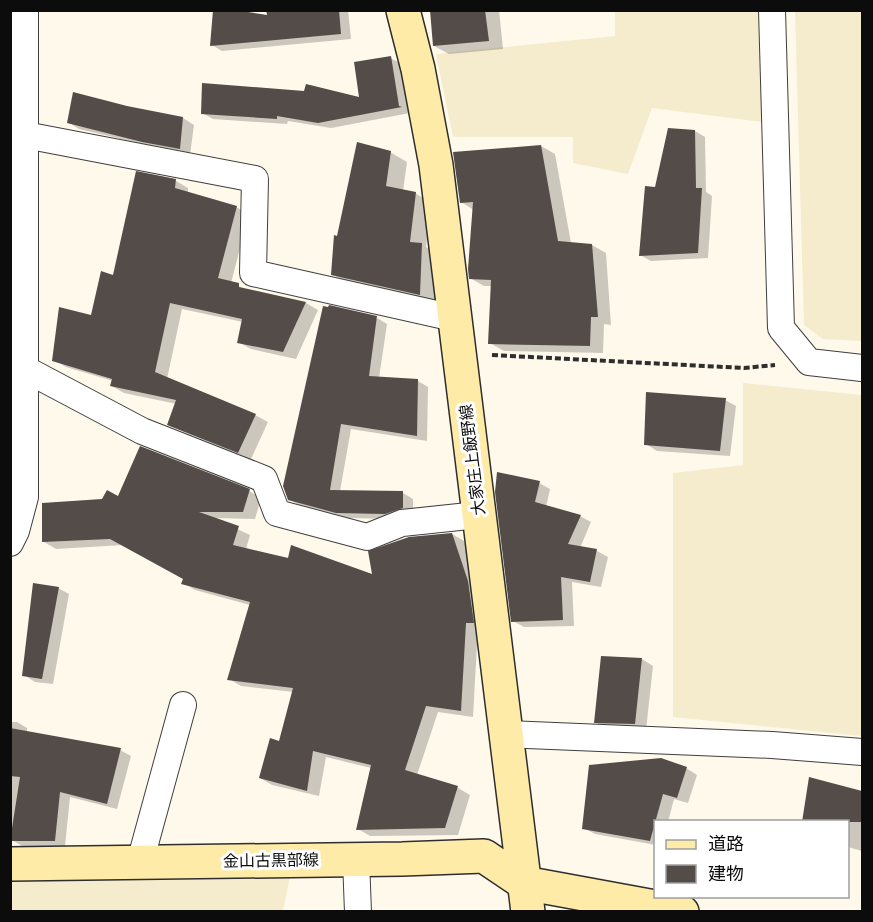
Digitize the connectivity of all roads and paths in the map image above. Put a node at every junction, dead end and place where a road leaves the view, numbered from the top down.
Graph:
1 (403, 10) edge
2 (772, 10) edge
3 (20, 25) edge
4 (25, 135) junction
5 (454, 318) junction
6 (459, 353) junction
7 (809, 362) junction
8 (862, 368) edge
9 (25, 369) junction
10 (478, 515) junction
11 (10, 543) edge
12 (183, 705) dead end
13 (506, 734) junction
14 (862, 752) edge
15 (356, 860) junction
16 (140, 862) junction
17 (10, 864) edge
18 (526, 897) edge
19 (358, 912) edge
20 (682, 912) edge

1 - 5 main road, 大家庄上飯野線
2 - 7 street
3 - 4 street
4 - 5 street
4 - 9 street
5 - 6 main road, 大家庄上飯野線
6 - 7 path
6 - 10 main road, 大家庄上飯野線
7 - 8 street
9 - 10 street
9 - 11 street
10 - 13 main road, 大家庄上飯野線
12 - 16 street
13 - 14 street
13 - 18 main road, 大家庄上飯野線
15 - 16 main road, 金山古黒部線
15 - 18 main road, 金山古黒部線
15 - 19 street
16 - 17 main road, 金山古黒部線
18 - 20 main road

